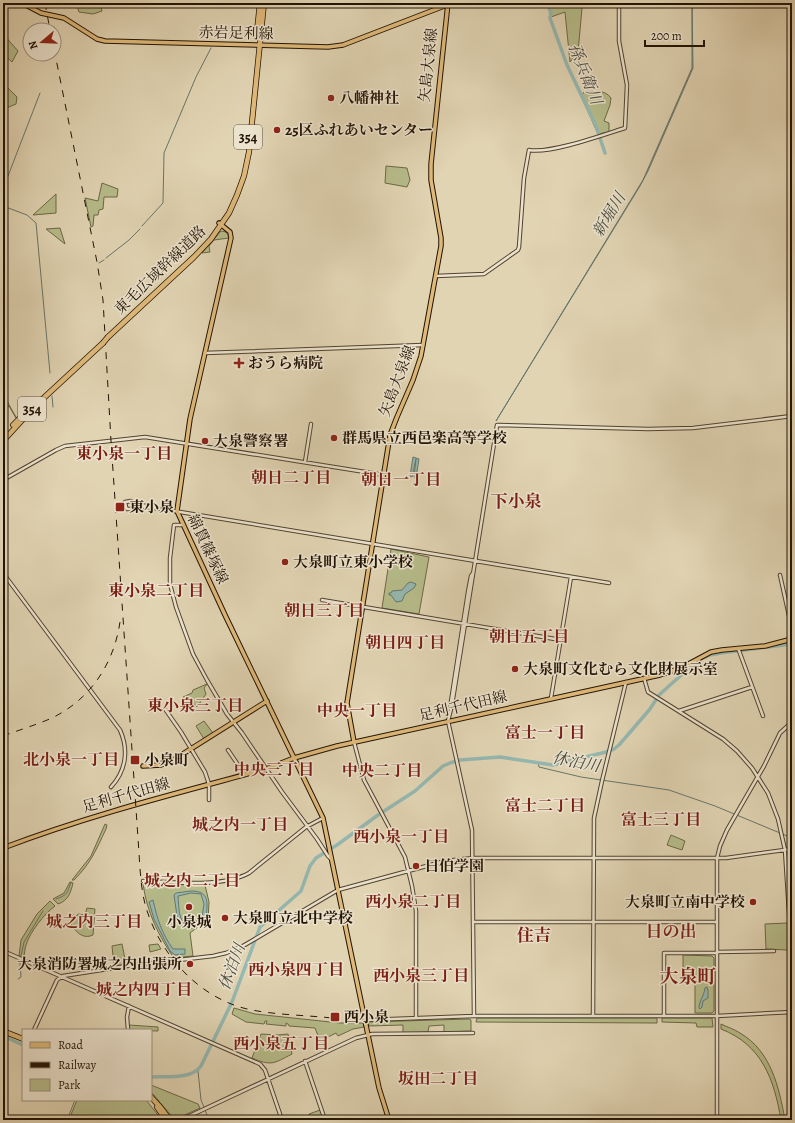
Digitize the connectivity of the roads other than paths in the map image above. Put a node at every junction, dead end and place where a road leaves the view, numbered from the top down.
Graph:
1 (22, 3) edge
2 (260, 3) edge
3 (264, 3) edge
4 (452, 3) edge
5 (619, 3) edge
6 (448, 4) edge
7 (257, 45) junction
8 (220, 224) junction
9 (436, 276) junction
10 (102, 341) junction
11 (424, 344) junction
12 (204, 353) junction
13 (792, 416) edge
14 (312, 424) dead end
15 (3, 437) edge
16 (3, 441) edge
17 (187, 443) junction
18 (305, 462) junction
19 (384, 475) junction
20 (3, 480) edge
21 (162, 509) junction
22 (177, 511) junction
23 (183, 525) junction
24 (372, 544) junction
25 (475, 561) junction
26 (3, 573) edge
27 (780, 575) dead end
28 (571, 577) junction
29 (609, 583) dead end
30 (322, 600) dead end
31 (362, 607) junction
32 (465, 624) junction
33 (792, 628) edge
34 (792, 639) edge
35 (561, 640) junction
36 (739, 650) junction
37 (644, 678) junction
38 (626, 682) junction
39 (752, 687) junction
40 (551, 698) junction
41 (267, 701) junction
42 (165, 709) dead end
43 (678, 711) junction
44 (763, 716) dead end
45 (448, 720) junction
46 (234, 722) junction
47 (792, 722) edge
48 (354, 742) junction
49 (191, 749) junction
50 (228, 750) dead end
51 (294, 758) junction
52 (143, 766) dead end
53 (266, 769) junction
54 (245, 775) junction
55 (759, 777) junction
56 (209, 784) junction
57 (111, 787) dead end
58 (209, 800) dead end
59 (322, 818) junction
60 (308, 826) junction
61 (3, 848) edge
62 (792, 849) edge
63 (785, 850) junction
64 (329, 854) junction
65 (473, 858) junction
66 (593, 858) junction
67 (717, 858) junction
68 (409, 871) junction
69 (143, 881) dead end
70 (338, 890) junction
71 (473, 922) junction
72 (593, 922) junction
73 (717, 922) junction
74 (3, 951) edge
75 (774, 951) dead end
76 (717, 952) junction
77 (792, 959) edge
78 (62, 976) junction
79 (129, 1006) junction
80 (792, 1012) edge
81 (474, 1016) junction
82 (593, 1016) junction
83 (664, 1016) junction
84 (717, 1016) junction
85 (416, 1018) junction
86 (365, 1020) junction
87 (3, 1029) edge
88 (34, 1029) edge
89 (128, 1029) edge
90 (473, 1033) dead end
91 (368, 1035) junction
92 (22, 1038) edge
93 (305, 1061) junction
94 (268, 1079) junction
95 (152, 1098) edge
96 (151, 1101) edge
97 (194, 1114) junction
98 (166, 1120) edge
99 (170, 1120) edge
100 (181, 1120) edge
101 (195, 1120) edge
102 (282, 1120) edge
103 (325, 1120) edge
104 (389, 1120) edge
105 (717, 1120) edge

1 - 7 main road, 赤岩足利線
2 - 7 highway, 東毛広域幹線道路 / 354
3 - 7 highway, 東毛広域幹線道路 / 354
4 - 6 main road, 赤岩足利線
5 - 9 street
6 - 7 main road, 赤岩足利線
6 - 9 main road, 矢島大泉線
7 - 8 highway, 東毛広域幹線道路 / 354
8 - 10 highway, 東毛広域幹線道路 / 354, bridge
8 - 12 main road, 綿貫篠塚線
9 - 11 main road, 矢島大泉線
10 - 15 highway, 東毛広域幹線道路 / 354
10 - 16 highway, 東毛広域幹線道路 / 354
11 - 12 street
11 - 19 main road, 矢島大泉線
12 - 17 main road, 綿貫篠塚線
13 - 25 street
14 - 18 street
17 - 18 street
17 - 20 street
17 - 22 main road, 綿貫篠塚線
18 - 19 street
19 - 24 main road, 矢島大泉線
21 - 21 street
21 - 22 street
22 - 23 main road, 綿貫篠塚線
22 - 24 street
23 - 41 main road, 綿貫篠塚線
23 - 46 street
24 - 25 street
24 - 31 main road, 矢島大泉線
25 - 28 street
25 - 32 street
26 - 57 street
27 - 33 street
28 - 29 street
28 - 35 street
30 - 31 street
31 - 32 street
31 - 48 main road, 矢島大泉線
32 - 35 street
32 - 45 street
34 - 36 main road, 足利千代田線
35 - 40 street
36 - 37 main road, 足利千代田線
36 - 39 street
37 - 38 main road, 足利千代田線
37 - 43 street
38 - 40 main road, 足利千代田線
38 - 66 street
39 - 43 street
39 - 44 street
40 - 45 main road, 足利千代田線
41 - 46 main road
41 - 51 main road, 綿貫篠塚線
42 - 49 street
43 - 55 street
45 - 48 main road, 足利千代田線
45 - 65 street
46 - 49 main road
46 - 53 street
47 - 55 street
48 - 51 main road, 足利千代田線
48 - 68 street
49 - 52 main road
49 - 56 street
50 - 54 street
51 - 53 main road, 足利千代田線
51 - 59 main road, 綿貫篠塚線
53 - 54 main road, 足利千代田線
53 - 60 street
54 - 56 main road, 足利千代田線
55 - 63 street
55 - 67 street
56 - 58 street
56 - 61 main road, 足利千代田線
59 - 60 street
59 - 64 main road, 綿貫篠塚線
60 - 64 street
60 - 69 street
62 - 63 street
63 - 67 street
63 - 77 street
64 - 70 main road
65 - 66 street
65 - 68 street
65 - 71 street
66 - 67 street
66 - 72 street
67 - 73 street
68 - 70 street
68 - 85 street
70 - 78 street
70 - 86 main road
71 - 72 street
71 - 81 street
72 - 73 street
72 - 82 street
73 - 76 street
74 - 78 street
75 - 76 street
76 - 83 street
76 - 84 street
78 - 79 street
78 - 88 street
79 - 89 street
79 - 94 street
80 - 84 street
81 - 82 street
81 - 85 street
82 - 83 street
83 - 84 street
84 - 105 street
85 - 86 street
86 - 91 main road
87 - 92 highway
90 - 91 street
91 - 93 street
91 - 104 main road
93 - 94 street
93 - 103 street
94 - 97 street
94 - 102 street
95 - 99 highway
96 - 98 highway
97 - 100 street
97 - 101 street

